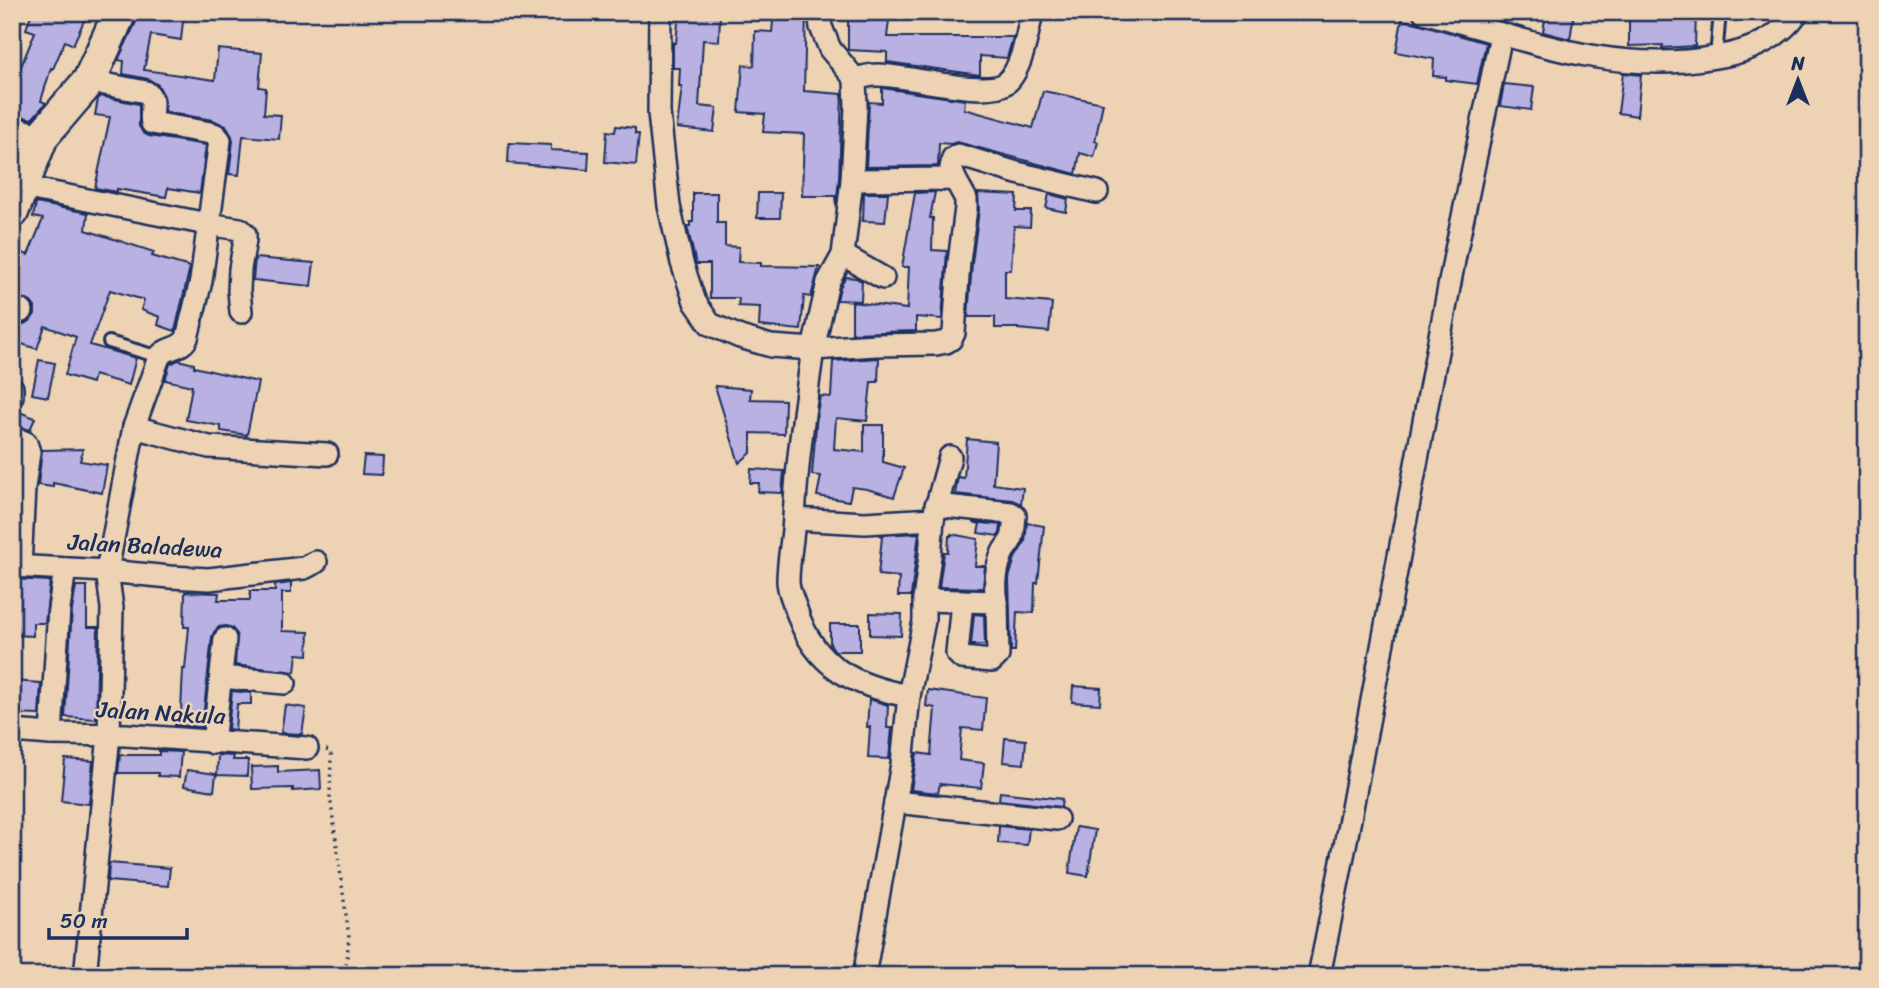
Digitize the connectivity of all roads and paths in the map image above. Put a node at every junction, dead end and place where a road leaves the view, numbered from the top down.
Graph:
1 (120, 12) edge
2 (660, 12) edge
3 (820, 12) edge
4 (1032, 12) edge
5 (1720, 12) edge
6 (1798, 12) edge
7 (1435, 14) edge
8 (1500, 35) junction
9 (1716, 57) junction
10 (855, 79) junction
11 (89, 81) junction
12 (12, 127) edge
13 (42, 136) junction
14 (955, 179) junction
15 (852, 180) junction
16 (1097, 192) dead end
17 (17, 199) edge
18 (207, 224) junction
19 (843, 255) junction
20 (883, 278) dead end
21 (241, 312) dead end
22 (109, 342) dead end
23 (813, 349) junction
24 (159, 356) junction
25 (12, 388) edge
26 (12, 396) edge
27 (134, 428) junction
28 (12, 438) edge
29 (327, 454) dead end
30 (950, 457) dead end
31 (935, 512) junction
32 (794, 519) junction
33 (316, 562) dead end
34 (16, 566) edge
35 (65, 569) junction
36 (107, 571) junction
37 (923, 600) junction
38 (962, 601) junction
39 (997, 602) junction
40 (225, 639) dead end
41 (221, 677) junction
42 (285, 683) dead end
43 (909, 696) junction
44 (12, 731) edge
45 (51, 734) junction
46 (109, 735) junction
47 (213, 743) junction
48 (307, 748) joint
49 (895, 802) junction
50 (1057, 819) dead end
51 (85, 976) edge
52 (345, 976) edge
53 (864, 976) edge
54 (1319, 976) edge

1 - 11 main road
2 - 23 street
3 - 10 street
4 - 10 street
5 - 9 lane
6 - 9 street
7 - 8 street
8 - 9 street
8 - 54 street
10 - 15 street
11 - 13 main road
11 - 18 street
12 - 13 street
13 - 17 main road
14 - 15 street
14 - 16 street
14 - 23 street
15 - 19 street
17 - 18 street
18 - 21 street
18 - 24 street
19 - 20 street
19 - 23 street
22 - 24 lane
23 - 32 street
24 - 27 street
25 - 26 street
27 - 29 street
27 - 36 street
28 - 34 street
30 - 31 street
31 - 32 street
31 - 37 street
31 - 39 street
32 - 43 street
33 - 36 street, Jalan Baladewa
34 - 35 street, Jalan Baladewa
35 - 36 street, Jalan Baladewa
35 - 45 street
36 - 46 street
37 - 38 street
37 - 43 street
38 - 39 street
38 - 39 street
40 - 41 street
41 - 42 street
41 - 47 street
43 - 49 street
44 - 45 street, Jalan Nakula
45 - 46 street, Jalan Nakula
46 - 47 street, Jalan Nakula
46 - 51 street
47 - 48 street, Jalan Nakula
48 - 52 path
49 - 50 street
49 - 53 street

